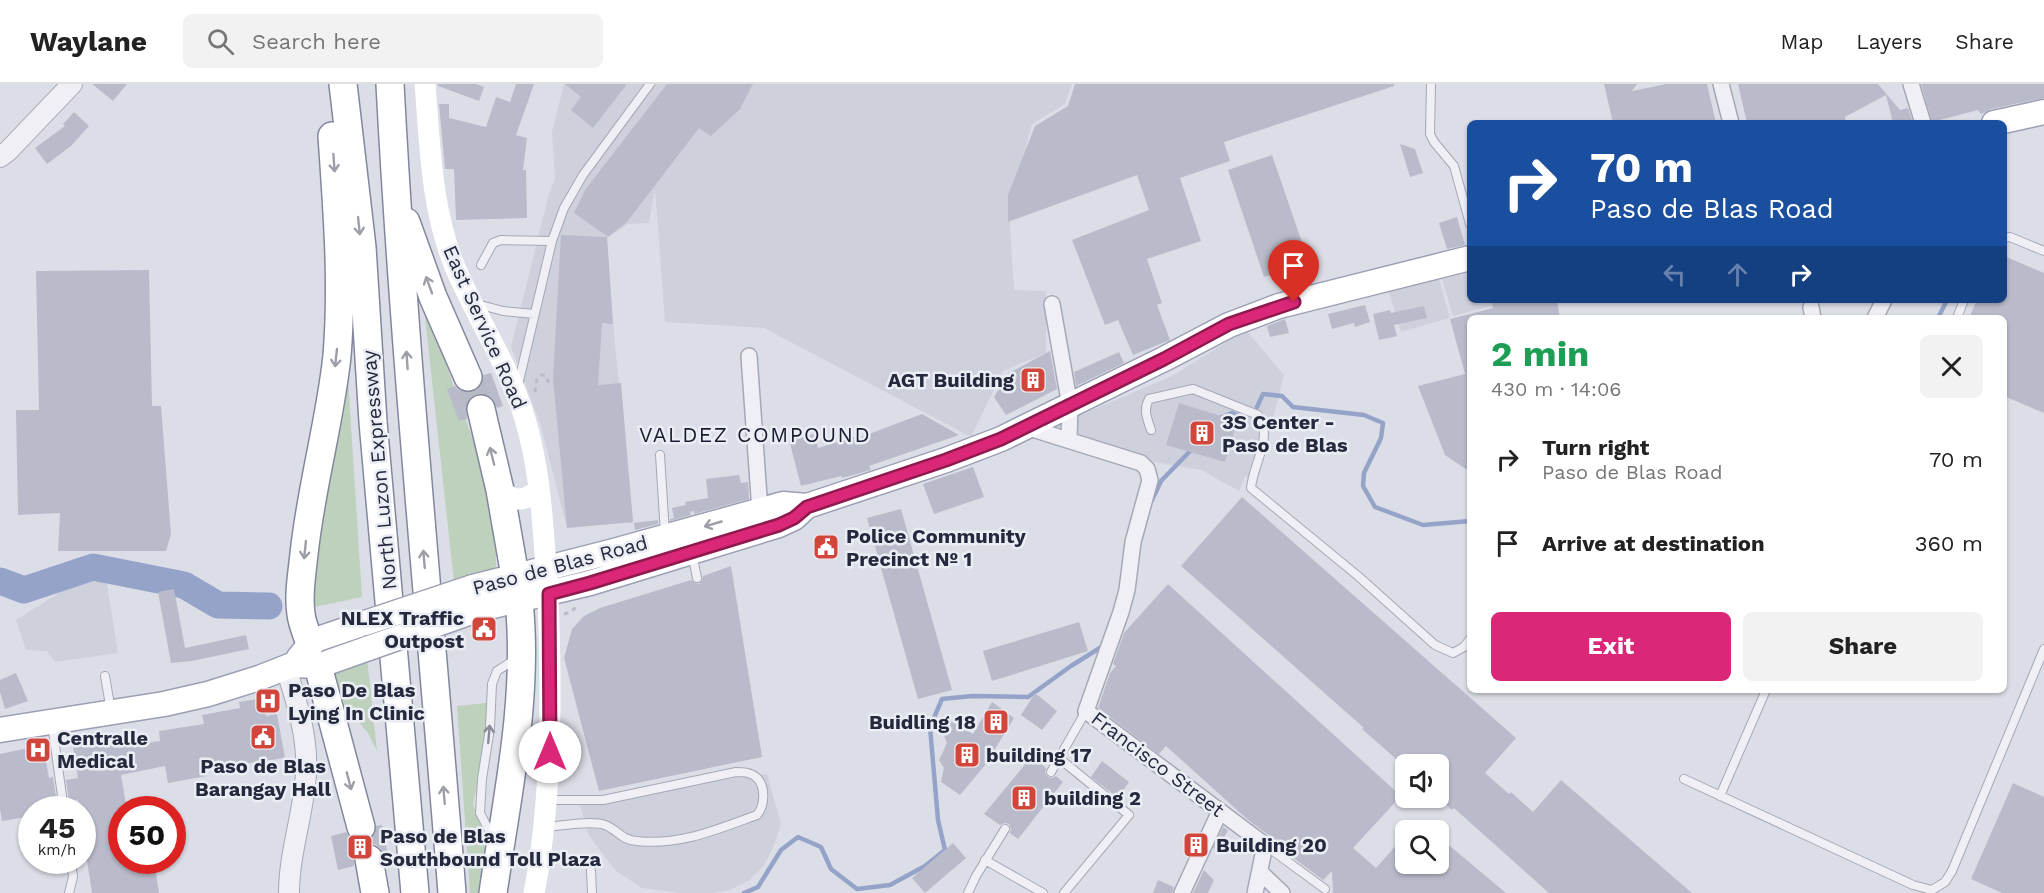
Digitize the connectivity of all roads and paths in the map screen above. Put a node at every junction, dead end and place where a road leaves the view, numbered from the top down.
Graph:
1 (72, 84) edge
2 (329, 84) edge
3 (343, 84) edge
4 (390, 84) edge
5 (425, 84) edge
6 (650, 84) edge
7 (1431, 84) edge
8 (1721, 84) edge
9 (1911, 84) edge
10 (2044, 112) edge
11 (1730, 120) edge
12 (1922, 120) edge
13 (2007, 120) edge
14 (0, 158) edge
15 (1467, 213) edge
16 (2007, 238) edge
17 (552, 241) junction
18 (2044, 251) edge
19 (1467, 259) edge
20 (481, 265) dead end
21 (472, 303) junction
22 (1052, 304) dead end
23 (534, 314) junction
24 (749, 356) dead end
25 (468, 377) tunnel mouth
26 (516, 394) junction
27 (1070, 406) junction
28 (481, 409) tunnel mouth
29 (1026, 427) junction
30 (1151, 430) dead end
31 (1068, 440) junction
32 (660, 455) dead end
33 (500, 490) junction
34 (538, 490) junction
35 (807, 507) junction
36 (760, 511) junction
37 (630, 516) dead end
38 (627, 521) dead end
39 (665, 537) junction
40 (692, 551) junction
41 (546, 569) junction
42 (697, 578) dead end
43 (517, 588) junction
44 (549, 594) junction
45 (477, 598) junction
46 (1467, 643) edge
47 (2044, 649) edge
48 (302, 661) junction
49 (105, 676) dead end
50 (1765, 693) edge
51 (1086, 711) junction
52 (111, 712) junction
53 (52, 723) junction
54 (0, 730) edge
55 (1060, 759) junction
56 (1052, 772) dead end
57 (1684, 779) dead end
58 (62, 796) edge
59 (1720, 796) junction
60 (547, 800) junction
61 (1220, 811) junction
62 (546, 826) junction
63 (362, 827) dead end
64 (1005, 829) dead end
65 (1265, 845) junction
66 (369, 860) dead end
67 (986, 860) junction
68 (591, 871) dead end
69 (1260, 872) junction
70 (73, 874) edge
71 (1325, 889) dead end
72 (69, 893) edge
73 (289, 893) edge
74 (375, 893) edge
75 (415, 893) edge
76 (452, 893) edge
77 (493, 893) edge
78 (534, 893) edge
79 (592, 893) edge
80 (968, 893) edge
81 (1043, 893) edge
82 (1064, 893) edge
83 (1182, 893) edge
84 (1255, 893) edge
85 (1282, 893) edge

1 - 14 street
2 -> 48 highway
3 -> 75 highway, North Luzon Expressway
25 -> 4 highway
76 -> 4 highway, North Luzon Expressway
5 - 21 main road, East Service Road
6 - 17 lane
7 - 15 lane
8 - 11 street
9 - 12 street
10 - 13 main road
16 - 18 lane
17 - 20 lane
17 - 23 lane
19 - 27 main road, Paso de Blas Road
21 - 23 lane
21 - 26 main road, East Service Road
22 - 27 street
23 - 26 lane
24 - 36 street
26 - 34 main road, East Service Road
27 - 29 main road, Paso de Blas Road
27 - 31 street
33 -> 28 highway
29 - 31 street, Francisco Street
29 - 35 main road, Paso de Blas Road
30 - 46 lane
31 - 51 street, Francisco Street
32 - 39 lane
33 - 34 main road
33 - 43 highway
34 - 41 main road, East Service Road
35 - 36 main road, Paso de Blas Road
35 - 40 main road, Paso de Blas Road
36 -> 39 main road, Paso de Blas Road
37 - 38 path
39 - 41 main road, Paso de Blas Road
40 - 42 lane
40 - 44 main road, Paso de Blas Road
41 - 43 main road, Paso de Blas Road
41 - 44 main road, East Service Road
43 - 44 main road, Paso de Blas Road
43 - 45 main road, Paso de Blas Road
77 -> 43 highway
44 - 60 main road, East Service Road
45 - 48 main road, Paso de Blas Road, bridge
45 - 48 main road, Paso de Blas Road, bridge
47 - 59 lane
48 - 52 main road, Paso de Blas Road
48 -> 63 highway
48 - 73 street
49 - 52 lane
50 - 59 lane
51 - 55 lane
51 - 61 street, Francisco Street
52 - 53 main road, Paso de Blas Road
53 - 54 main road, Paso de Blas Road
53 - 58 lane
55 - 56 lane
55 - 82 lane
57 - 59 lane
60 - 62 main road, East Service Road
60 - 62 lane
61 - 65 street, Francisco Street
61 - 83 street
62 - 78 main road, East Service Road
64 - 67 lane
65 - 69 street
65 - 71 lane, Francisco Street
66 - 74 highway
67 - 80 lane
67 - 81 lane
68 - 79 lane
69 - 84 street
69 - 85 street
70 - 72 lane

